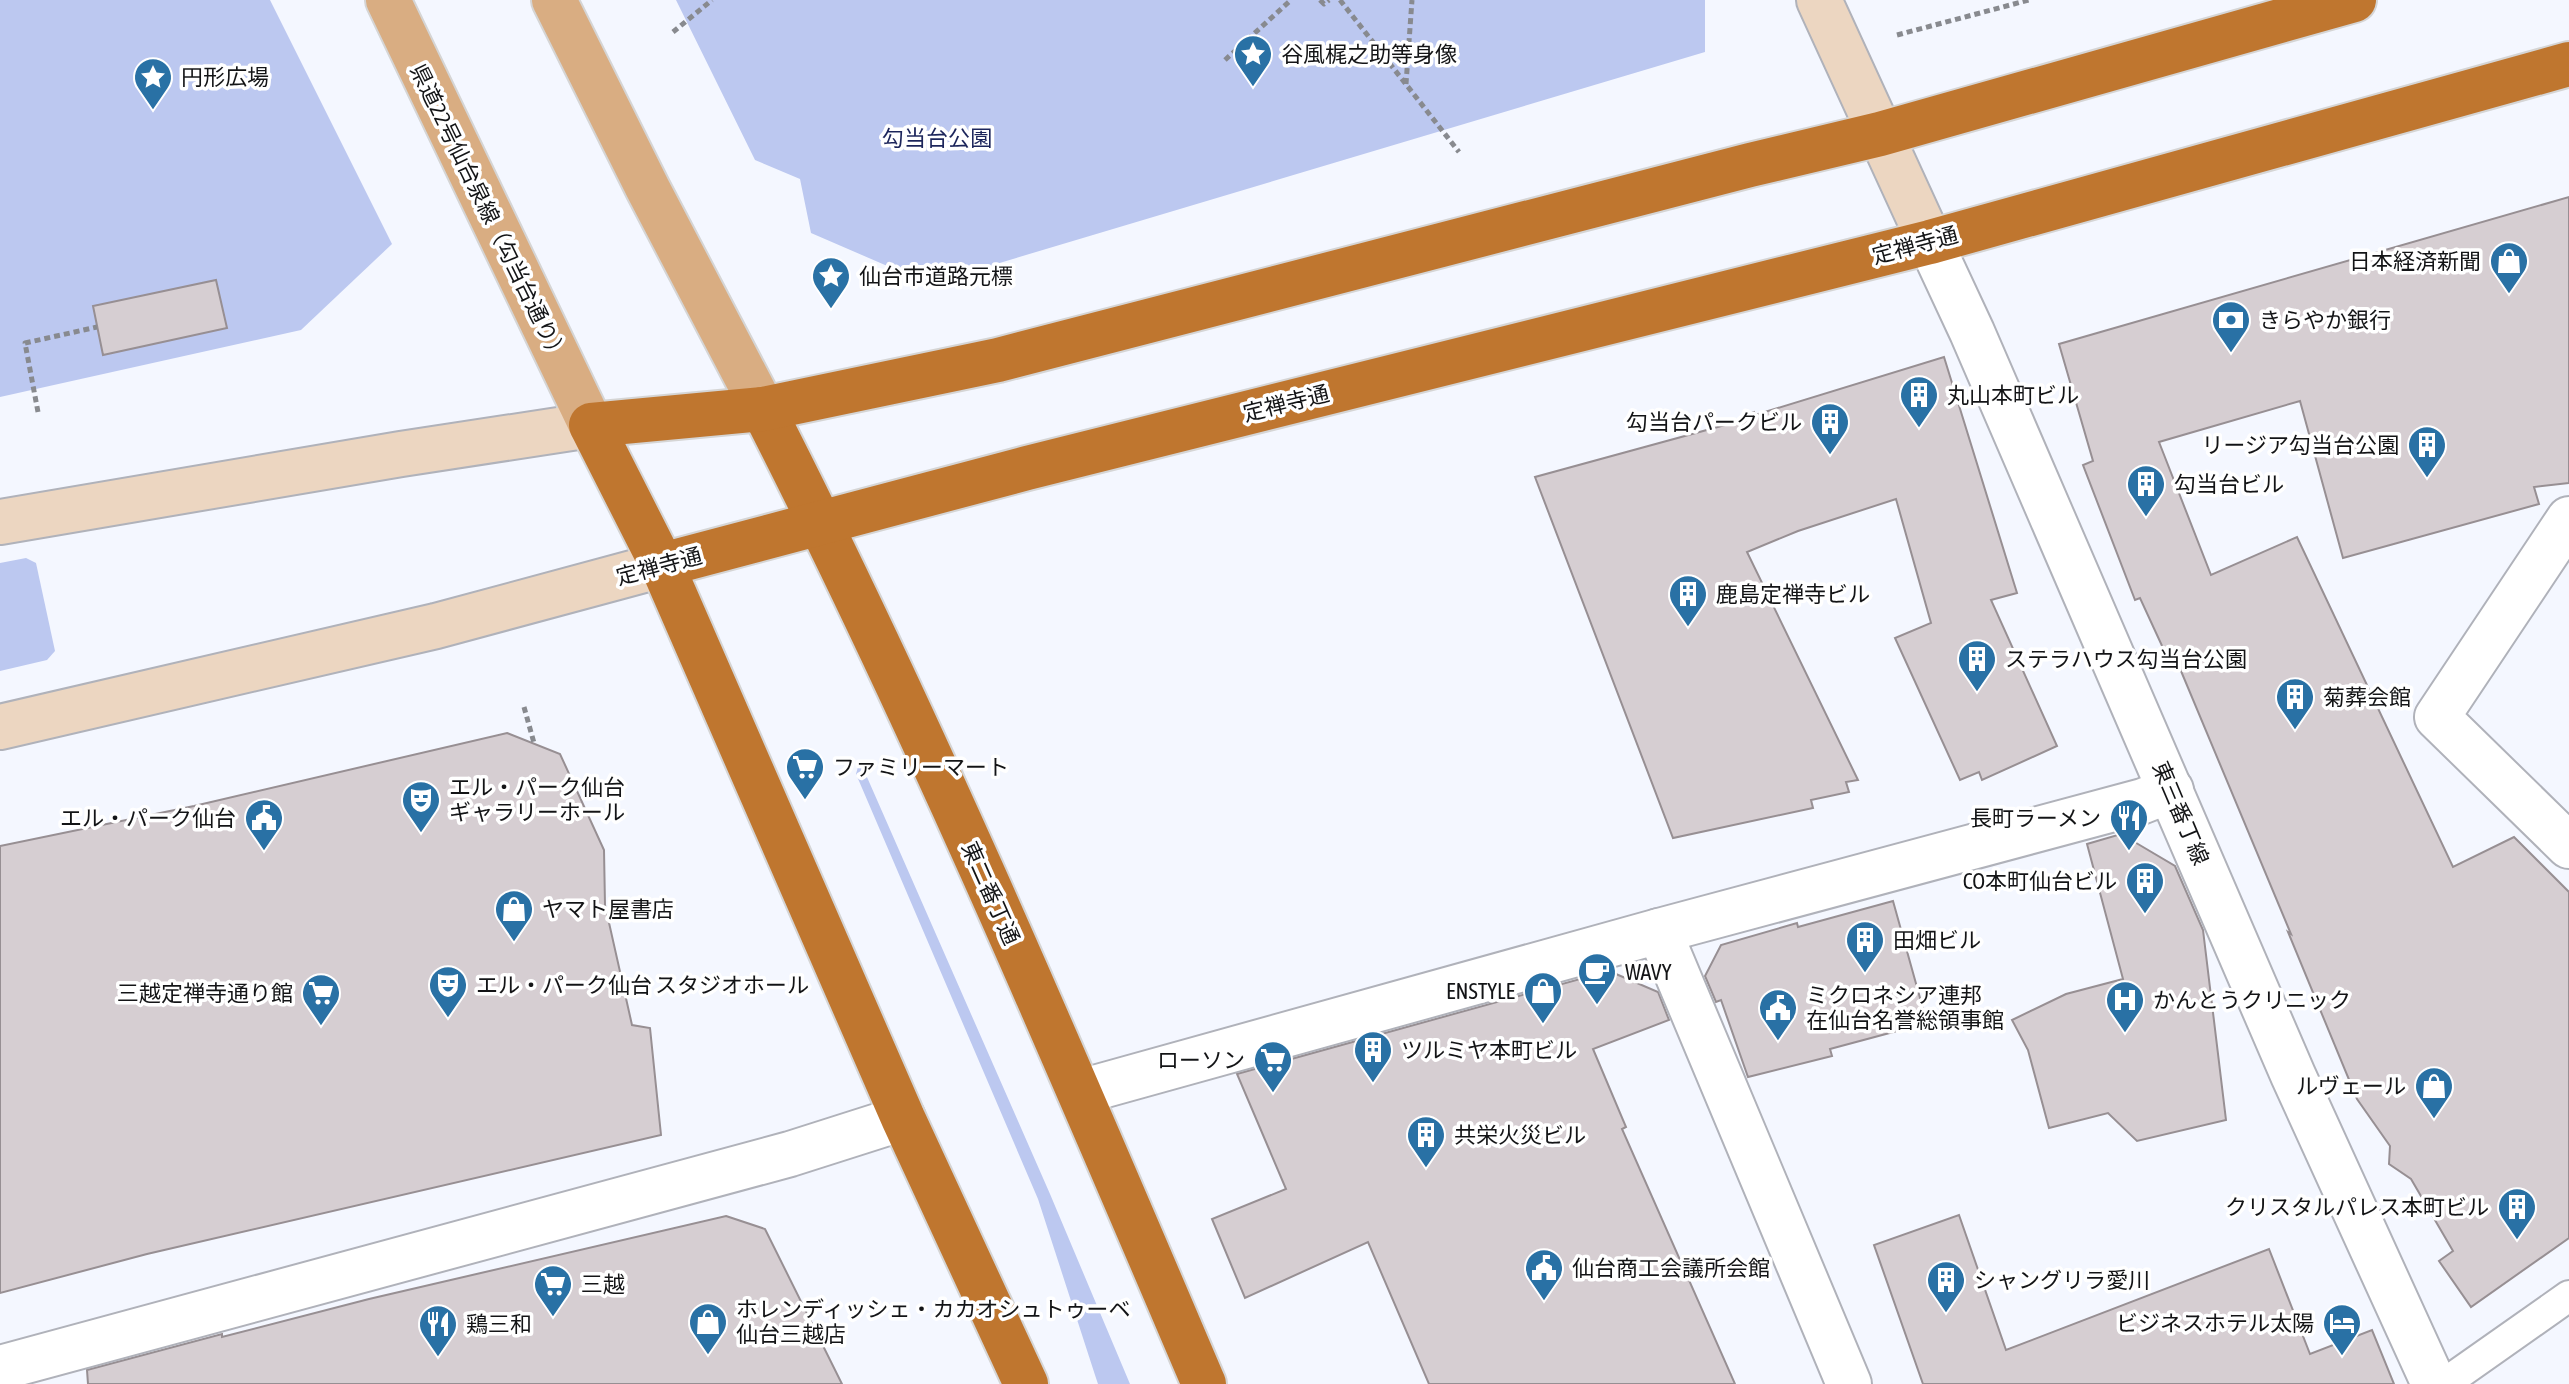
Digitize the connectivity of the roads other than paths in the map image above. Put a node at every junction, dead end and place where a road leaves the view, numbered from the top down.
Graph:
1 (388, 0) edge
2 (554, 0) edge
3 (1819, 0) edge
4 (2354, 0) edge
5 (2569, 64) edge
6 (1880, 134) junction
7 (1930, 242) junction
8 (763, 409) junction
9 (591, 425) junction
10 (2569, 519) edge
11 (0, 522) edge
12 (821, 523) junction
13 (662, 565) junction
14 (0, 727) edge
15 (2171, 790) junction
16 (2569, 846) edge
17 (1659, 931) junction
18 (1080, 1092) junction
19 (903, 1118) junction
20 (2569, 1296) edge
21 (0, 1368) edge
22 (1026, 1384) edge
23 (1204, 1384) edge
24 (1849, 1384) edge
25 (2434, 1384) edge
26 (2444, 1384) edge

1 - 9 main road, 県道22号仙台泉線（勾当台通り）
2 - 8 main road
3 - 6 street
4 - 6 highway
5 - 7 highway, 定禅寺通
6 - 7 street
6 - 8 highway
7 - 12 highway, 定禅寺通
7 - 15 street, 東三番丁線
8 - 9 highway
8 - 12 highway, 東二番丁通
9 - 11 street
9 - 13 highway
10 - 16 street
12 - 13 highway, 定禅寺通
12 - 18 highway, 東二番丁通
13 - 14 street, 定禅寺通
13 - 19 highway
15 - 17 street
15 - 25 street, 東三番丁線
17 - 18 street
17 - 24 street
18 - 23 highway, 東二番丁通
19 - 21 street
19 - 22 highway
20 - 26 lane

